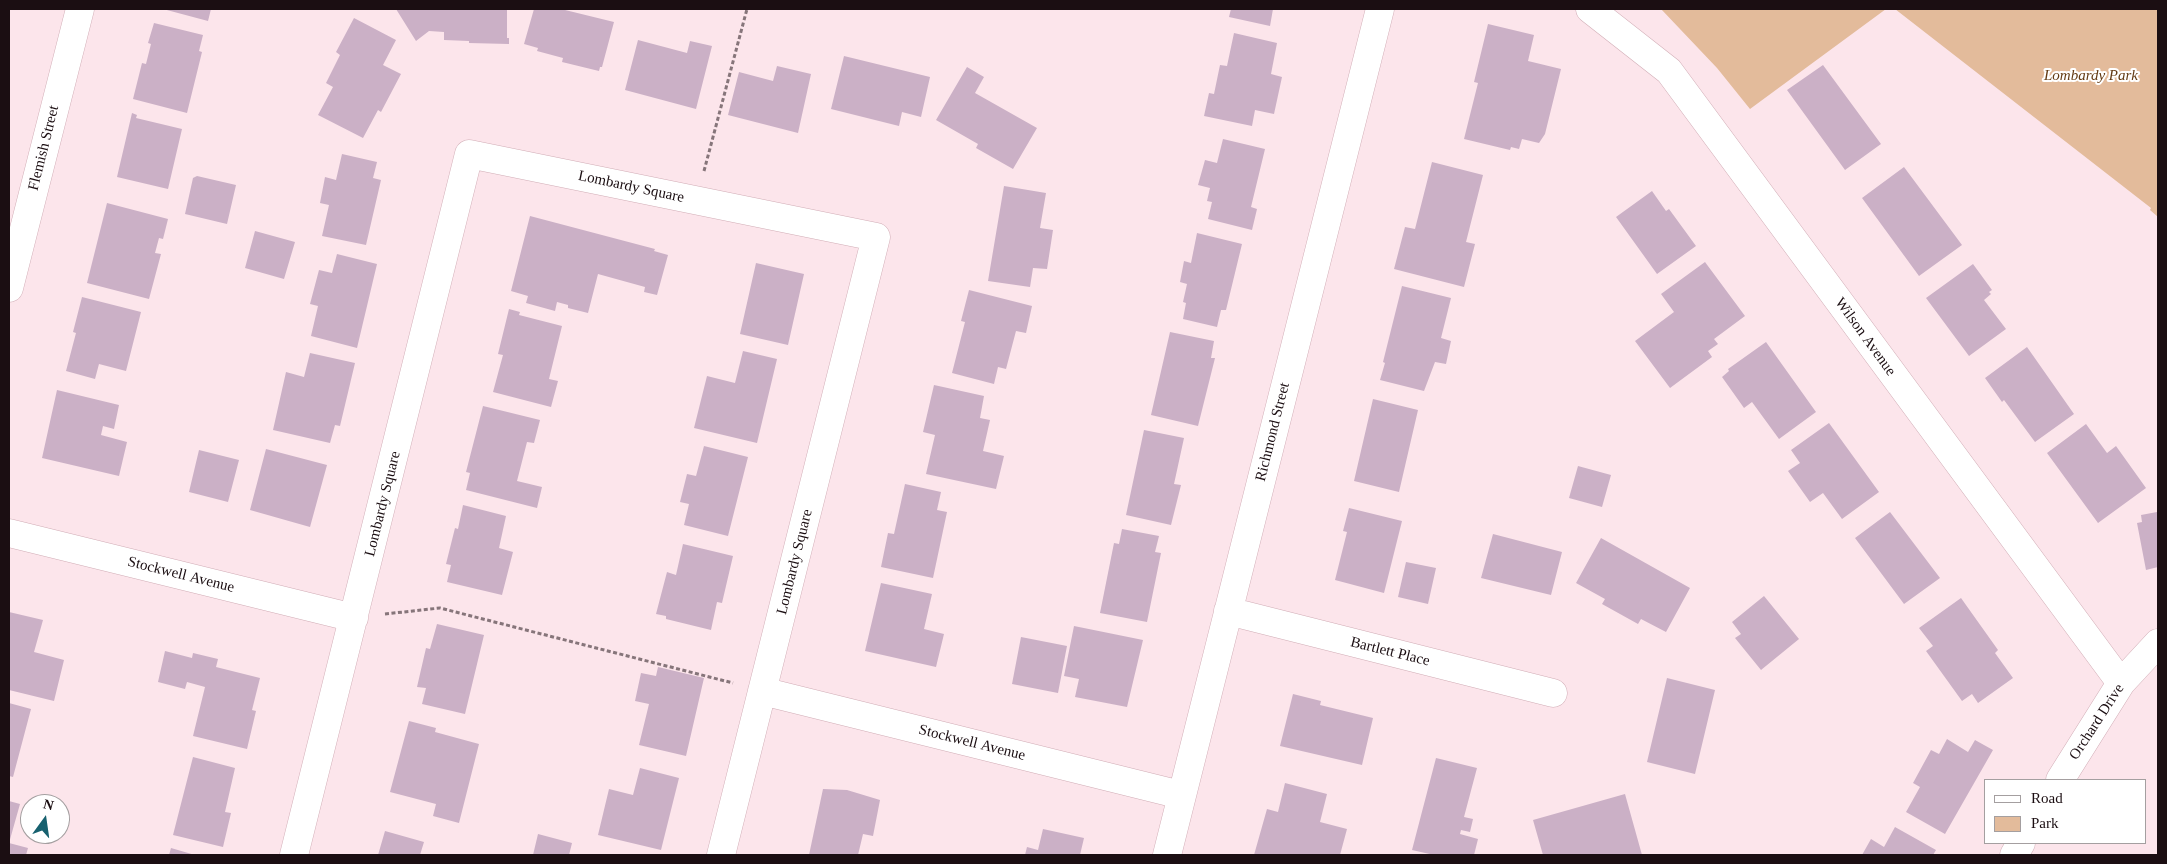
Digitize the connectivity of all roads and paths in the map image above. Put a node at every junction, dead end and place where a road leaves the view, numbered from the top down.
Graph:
1 (80, 9) edge
2 (747, 9) edge
3 (1380, 9) edge
4 (1590, 9) edge
5 (696, 200) junction
6 (9, 288) edge
7 (9, 533) edge
8 (1228, 612) junction
9 (354, 618) junction
10 (2158, 643) edge
11 (2121, 683) junction
12 (762, 691) junction
13 (1553, 693) dead end
14 (2061, 779) edge
15 (1181, 795) junction
16 (2020, 844) edge
17 (294, 855) edge
18 (721, 855) edge
19 (1167, 855) edge
20 (2014, 855) edge

1 - 6 street, Flemish Street
2 - 5 path
3 - 8 street, Richmond Street
4 - 11 street, Wilson Avenue
5 - 9 street, Lombardy Square
5 - 12 street, Lombardy Square
7 - 9 street, Stockwell Avenue
8 - 13 street, Bartlett Place
8 - 15 street, Richmond Street
9 - 12 path
9 - 17 street, Lombardy Square
10 - 11 street, Orchard Drive
11 - 14 street, Orchard Drive
12 - 15 street, Stockwell Avenue
12 - 18 street, Lombardy Square
15 - 19 street, Richmond Street
16 - 20 street

